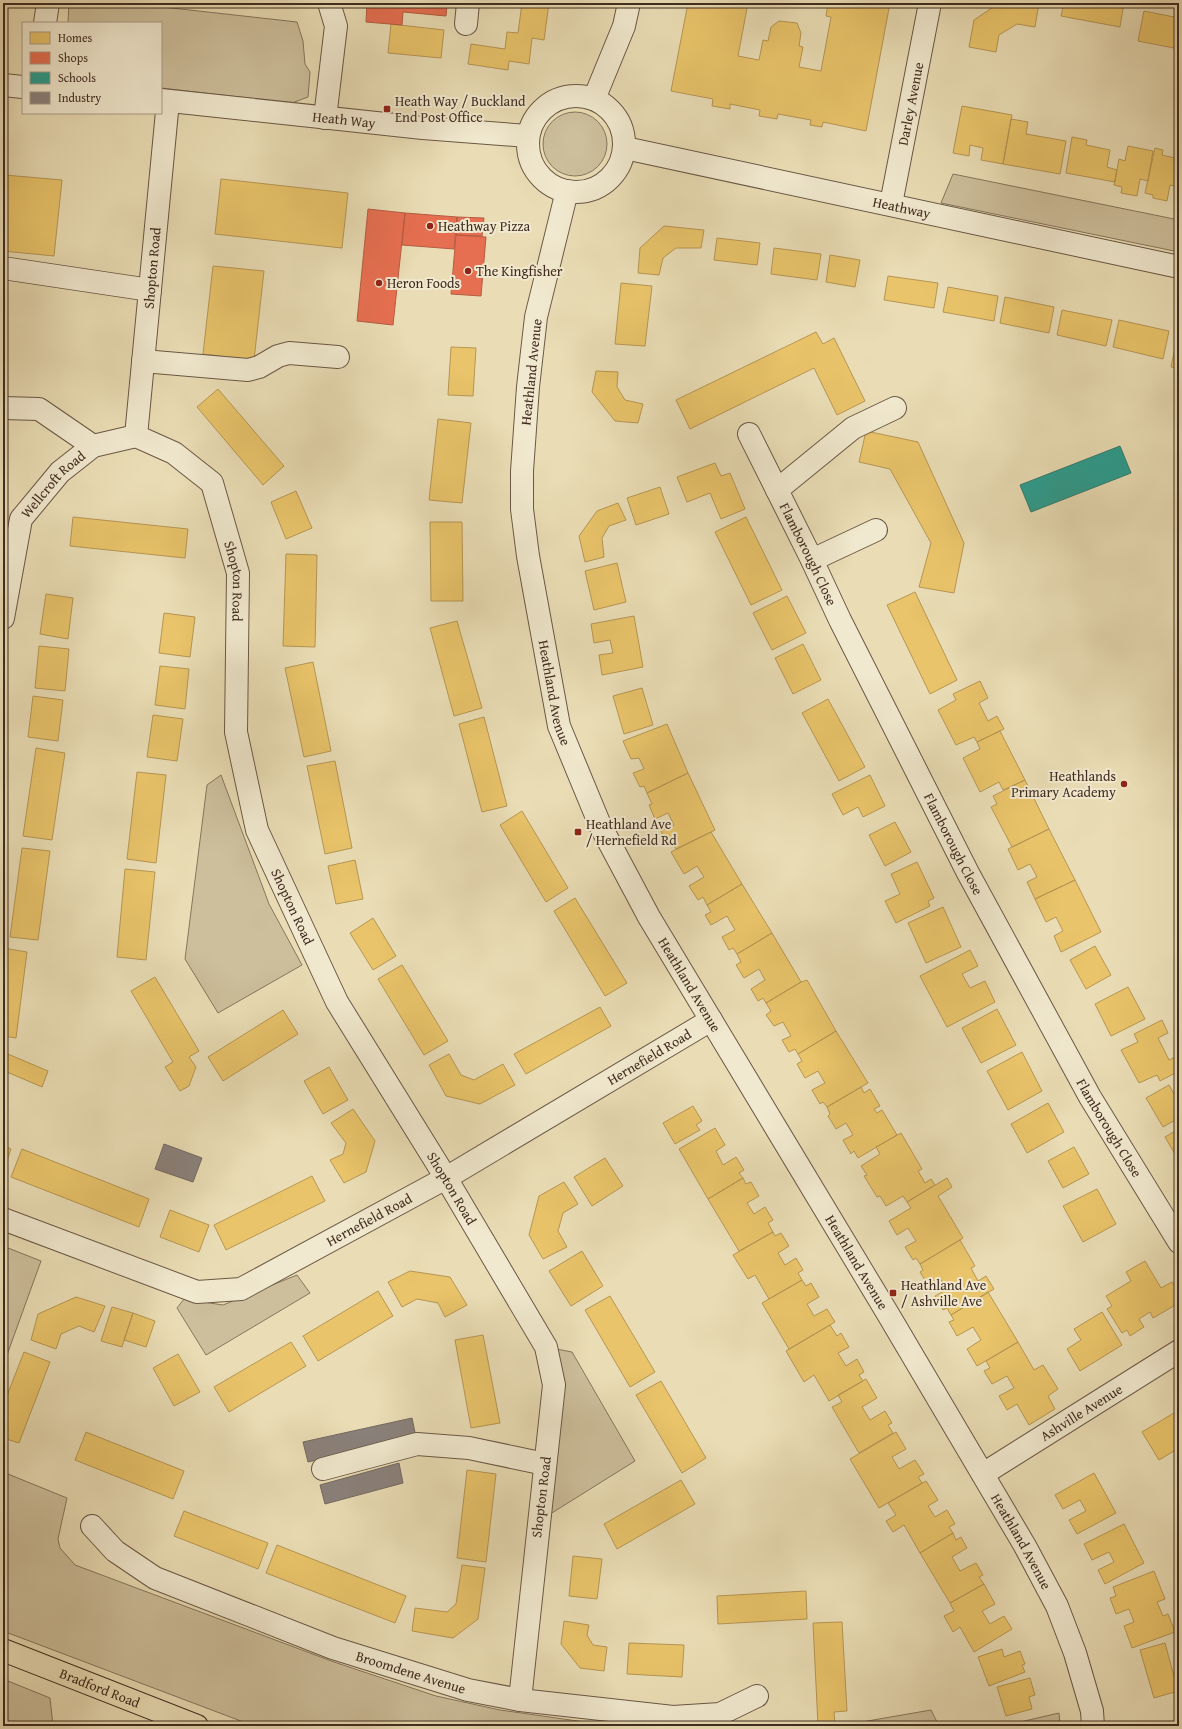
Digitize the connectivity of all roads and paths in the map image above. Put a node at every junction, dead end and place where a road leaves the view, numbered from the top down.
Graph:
1 (48, 3) edge
2 (328, 3) edge
3 (629, 3) edge
4 (930, 3) edge
5 (45, 22) edge
6 (3, 85) edge
7 (22, 87) edge
8 (594, 98) junction
9 (164, 101) edge
10 (325, 118) junction
11 (528, 136) junction
12 (625, 148) junction
13 (567, 191) junction
14 (890, 204) junction
15 (1179, 267) edge
16 (3, 268) edge
17 (150, 290) junction
18 (338, 357) dead end
19 (143, 361) junction
20 (3, 408) edge
21 (895, 408) dead end
22 (749, 434) dead end
23 (136, 436) junction
24 (93, 446) junction
25 (777, 490) junction
26 (876, 530) dead end
27 (812, 560) junction
28 (3, 618) edge
29 (712, 1020) junction
30 (446, 1178) junction
31 (3, 1219) edge
32 (1179, 1242) edge
33 (1179, 1351) edge
34 (545, 1464) junction
35 (323, 1469) dead end
36 (983, 1474) junction
37 (92, 1526) dead end
38 (3, 1650) edge
39 (757, 1696) dead end
40 (520, 1700) junction
41 (1097, 1721) edge
42 (197, 1726) edge

1 - 5 street
2 - 10 street
3 - 8 street
4 - 14 street, Darley Avenue
6 - 7 street
8 - 11 street
8 - 12 street
9 - 10 street, Heath Way
9 - 17 street, Shopton Road
10 - 11 street, Heath Way
11 - 13 street
12 - 13 street
12 - 14 street, Heathway
13 - 29 street, Heathland Avenue
14 - 15 street, Heathway
16 - 17 street
17 - 19 street, Shopton Road
18 - 19 street
19 - 23 street, Shopton Road
20 - 24 street
21 - 25 street
22 - 25 street, Flamborough Close
23 - 24 street, Wellcroft Road
23 - 30 street, Shopton Road
24 - 28 street, Wellcroft Road
25 - 27 street, Flamborough Close
26 - 27 street
27 - 32 street, Flamborough Close
29 - 30 street, Hernefield Road
29 - 36 street, Heathland Avenue
30 - 31 street, Hernefield Road
30 - 34 street, Shopton Road
33 - 36 street, Ashville Avenue
34 - 35 street
34 - 40 street, Shopton Road
36 - 41 street, Heathland Avenue
37 - 40 street, Broomdene Avenue
38 - 42 main road, Bradford Road
39 - 40 street, Broomdene Avenue

